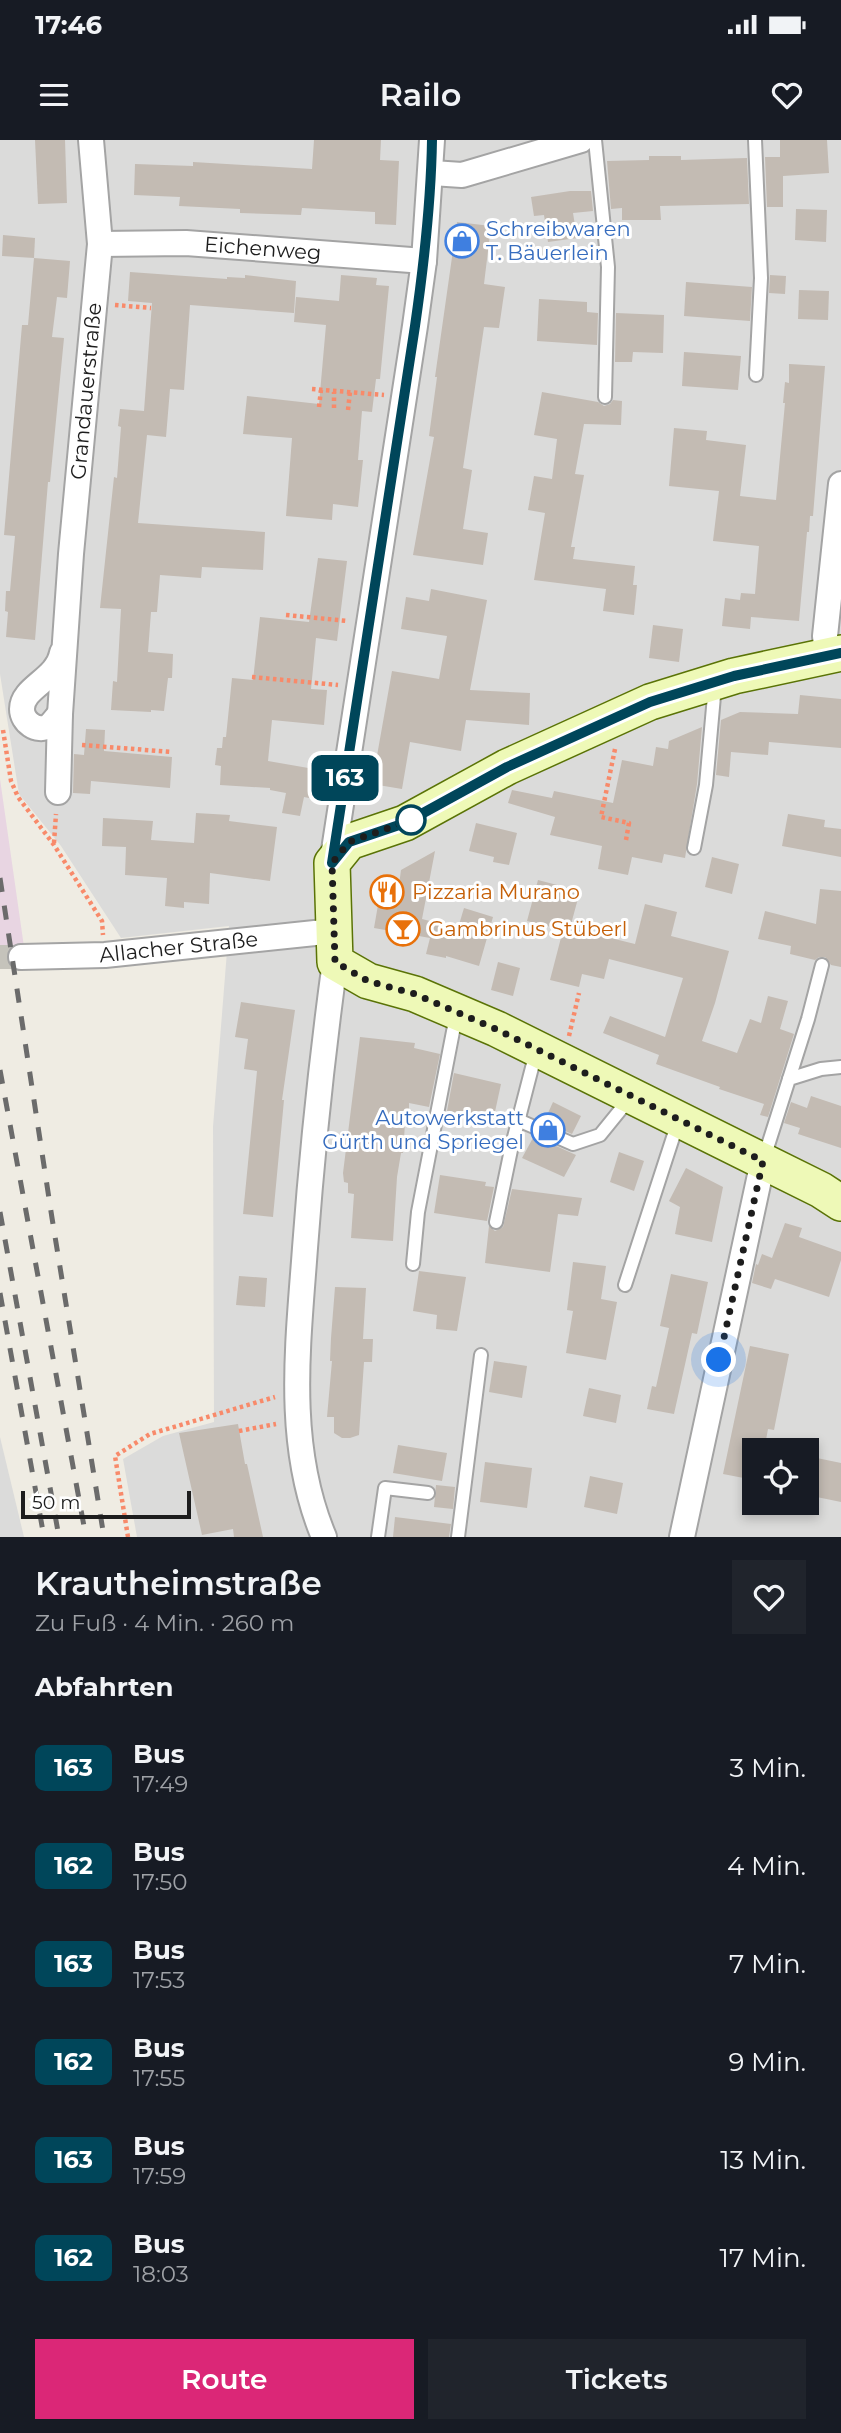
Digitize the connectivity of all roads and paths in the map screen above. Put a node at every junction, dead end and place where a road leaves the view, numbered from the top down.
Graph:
1 (91, 140) edge
2 (432, 140) edge
3 (581, 140) edge
4 (595, 140) edge
5 (755, 140) edge
6 (432, 173) junction
7 (100, 244) junction
8 (424, 261) junction
9 (107, 304) dead end
10 (151, 307) dead end
11 (756, 375) dead end
12 (312, 389) dead end
13 (321, 390) junction
14 (334, 391) junction
15 (349, 392) junction
16 (404, 396) junction
17 (605, 397) dead end
18 (319, 407) dead end
19 (334, 408) dead end
20 (348, 410) dead end
21 (841, 484) edge
22 (286, 615) dead end
23 (369, 623) junction
24 (65, 642) junction
25 (834, 654) edge
26 (252, 677) dead end
27 (716, 681) junction
28 (359, 687) junction
29 (60, 714) junction
30 (623, 714) junction
31 (2, 720) dead end
32 (72, 744) dead end
33 (172, 752) dead end
34 (58, 792) joint
35 (626, 840) dead end
36 (54, 845) junction
37 (694, 849) dead end
38 (332, 863) junction
39 (335, 947) junction
40 (105, 955) junction
41 (20, 957) tunnel mouth
42 (822, 965) dead end
43 (579, 993) dead end
44 (457, 1012) junction
45 (552, 1046) junction
46 (841, 1068) edge
47 (789, 1079) junction
48 (631, 1096) junction
49 (518, 1119) junction
50 (678, 1119) junction
51 (763, 1161) junction
52 (841, 1203) edge
53 (496, 1222) dead end
54 (413, 1264) dead end
55 (625, 1285) dead end
56 (481, 1355) dead end
57 (297, 1392) junction
58 (285, 1422) dead end
59 (239, 1432) dead end
60 (428, 1493) dead end
61 (128, 1537) edge
62 (324, 1537) edge
63 (379, 1537) edge
64 (458, 1537) edge
65 (682, 1537) edge

1 - 7 street, Grandauerstraße
2 - 6 street
3 - 6 street
4 - 17 lane
5 - 11 lane
6 - 8 street
7 - 8 street, Eichenweg
7 - 24 street, Grandauerstraße
8 - 16 street
9 - 10 path
12 - 13 path
13 - 14 path
13 - 18 path
14 - 15 path
14 - 19 path
15 - 16 path
15 - 20 path
16 - 23 street
21 - 25 street
22 - 23 path
23 - 28 street
24 - 29 street, Grandauerstraße
24 - 29 street, Grandauerstraße
25 - 27 street
26 - 28 path
27 - 30 street
27 - 37 lane
28 - 38 street
29 - 34 street, Grandauerstraße
30 - 35 path
30 - 38 street
31 - 36 path
32 - 33 path
34 - 36 path
36 - 40 path
38 - 39 street
39 - 40 street, Allacher Straße
39 - 44 street
39 - 57 street
40 - 41 street, Allacher Straße
42 - 47 lane
43 - 45 path
44 - 45 street
44 - 54 lane
45 - 48 street
45 - 49 lane
46 - 47 lane
47 - 51 lane
48 - 49 lane
48 - 50 street
49 - 53 lane
50 - 51 street
50 - 55 lane
51 - 52 street
51 - 65 street
56 - 64 lane
57 - 61 path
57 - 62 street
58 - 59 path
60 - 63 lane

